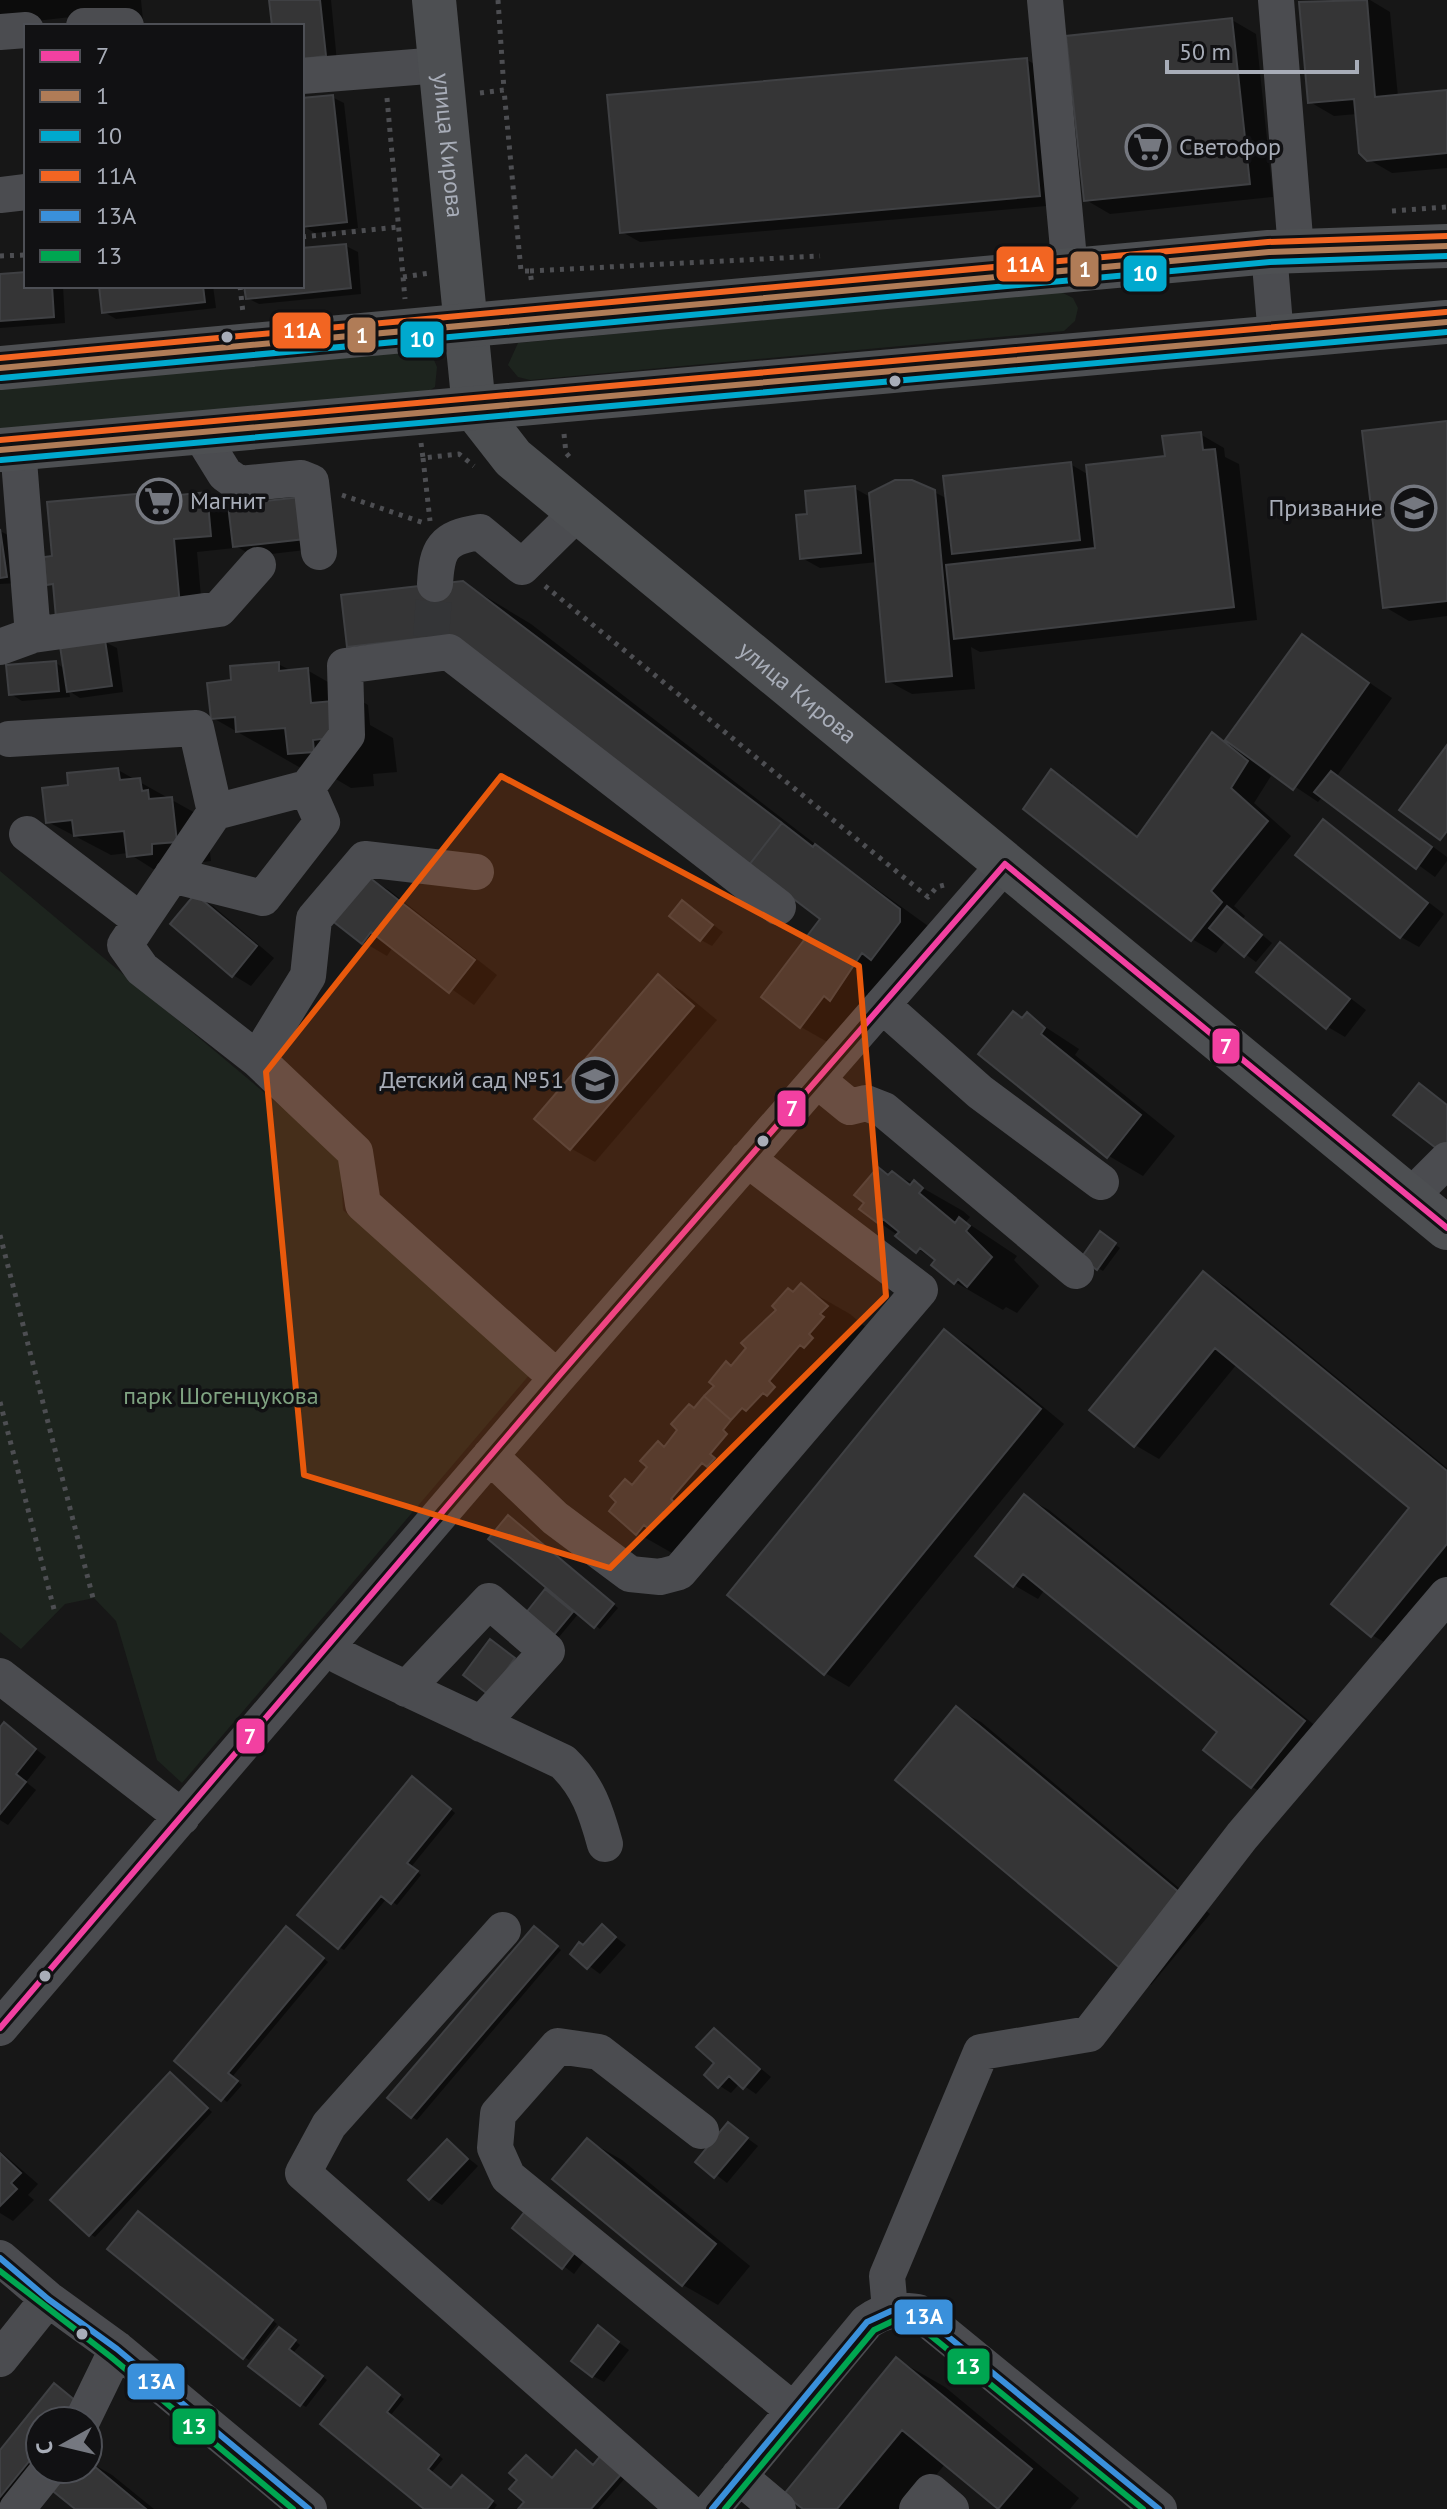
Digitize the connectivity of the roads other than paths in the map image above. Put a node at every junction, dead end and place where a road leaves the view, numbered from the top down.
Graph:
1 (434, 0) edge
2 (1045, 0) edge
3 (1276, 0) edge
4 (24, 30) edge
5 (0, 32) edge
6 (440, 65) junction
7 (304, 76) edge
8 (24, 192) edge
9 (0, 195) edge
10 (1447, 246) edge
11 (1283, 251) junction
12 (1070, 270) junction
13 (1447, 322) edge
14 (466, 327) junction
15 (1276, 337) junction
16 (0, 368) edge
17 (474, 408) junction
18 (199, 432) junction
19 (9, 449) edge
20 (579, 511) junction
21 (319, 552) dead end
22 (258, 565) dead end
23 (435, 584) tunnel mouth
24 (16, 641) edge
25 (9, 739) dead end
26 (307, 788) junction
27 (215, 812) junction
28 (27, 834) dead end
29 (1005, 864) junction
30 (476, 872) dead end
31 (172, 875) junction
32 (778, 907) dead end
33 (141, 921) junction
34 (882, 1005) junction
35 (257, 1059) junction
36 (817, 1080) junction
37 (747, 1159) junction
38 (1447, 1160) edge
39 (1101, 1182) dead end
40 (1410, 1197) junction
41 (1447, 1228) edge
42 (1076, 1271) dead end
43 (557, 1378) junction
44 (490, 1456) junction
45 (1447, 1595) edge
46 (329, 1645) junction
47 (0, 1676) edge
48 (406, 1689) junction
49 (481, 1724) junction
50 (182, 1817) junction
51 (605, 1844) dead end
52 (503, 1930) dead end
53 (0, 2028) edge
54 (701, 2131) dead end
55 (0, 2258) edge
56 (48, 2299) junction
57 (890, 2310) junction
58 (117, 2349) junction
59 (0, 2359) edge
60 (90, 2405) edge
61 (793, 2410) junction
62 (739, 2476) junction
63 (40, 2485) edge
64 (28, 2505) edge
65 (309, 2509) edge
66 (685, 2509) edge
67 (712, 2509) edge
68 (778, 2509) edge
69 (917, 2509) edge
70 (951, 2509) edge
71 (1159, 2509) edge

1 - 6 main road, улица Кирова
2 - 12 street
3 - 11 street
4 - 5 street
6 - 7 street
6 - 14 main road, улица Кирова
8 - 9 street
10 - 11 main road
11 - 12 main road
11 - 15 street
12 - 14 main road
13 - 15 main road
14 - 16 main road
14 - 17 main road, улица Кирова
15 - 17 main road
17 - 18 main road
17 - 20 main road, улица Кирова
18 - 19 main road
18 - 21 street
19 - 24 street
20 - 23 street
20 - 29 main road, улица Кирова
22 - 24 street
25 - 27 street
26 - 27 street
26 - 31 street
26 - 32 street
27 - 31 street
28 - 33 street
29 - 34 street
29 - 40 main road, улица Кирова
30 - 35 street
31 - 33 street
33 - 35 street
34 - 36 street
34 - 39 street
35 - 43 street
36 - 37 street
36 - 42 street
37 - 43 street
37 - 44 street
38 - 40 street
40 - 41 main road, улица Кирова
43 - 44 street
44 - 46 street
45 - 57 street
46 - 48 street
46 - 50 street
47 - 50 street
48 - 49 street
48 - 49 street
49 - 51 street
50 - 53 street
52 - 66 street
54 - 61 street
55 - 56 street
56 - 58 street
56 - 59 street
57 - 61 street
57 - 71 street
58 - 60 street
58 - 65 street
61 - 62 street
62 - 67 street
62 - 68 street
63 - 64 street
69 - 70 street

